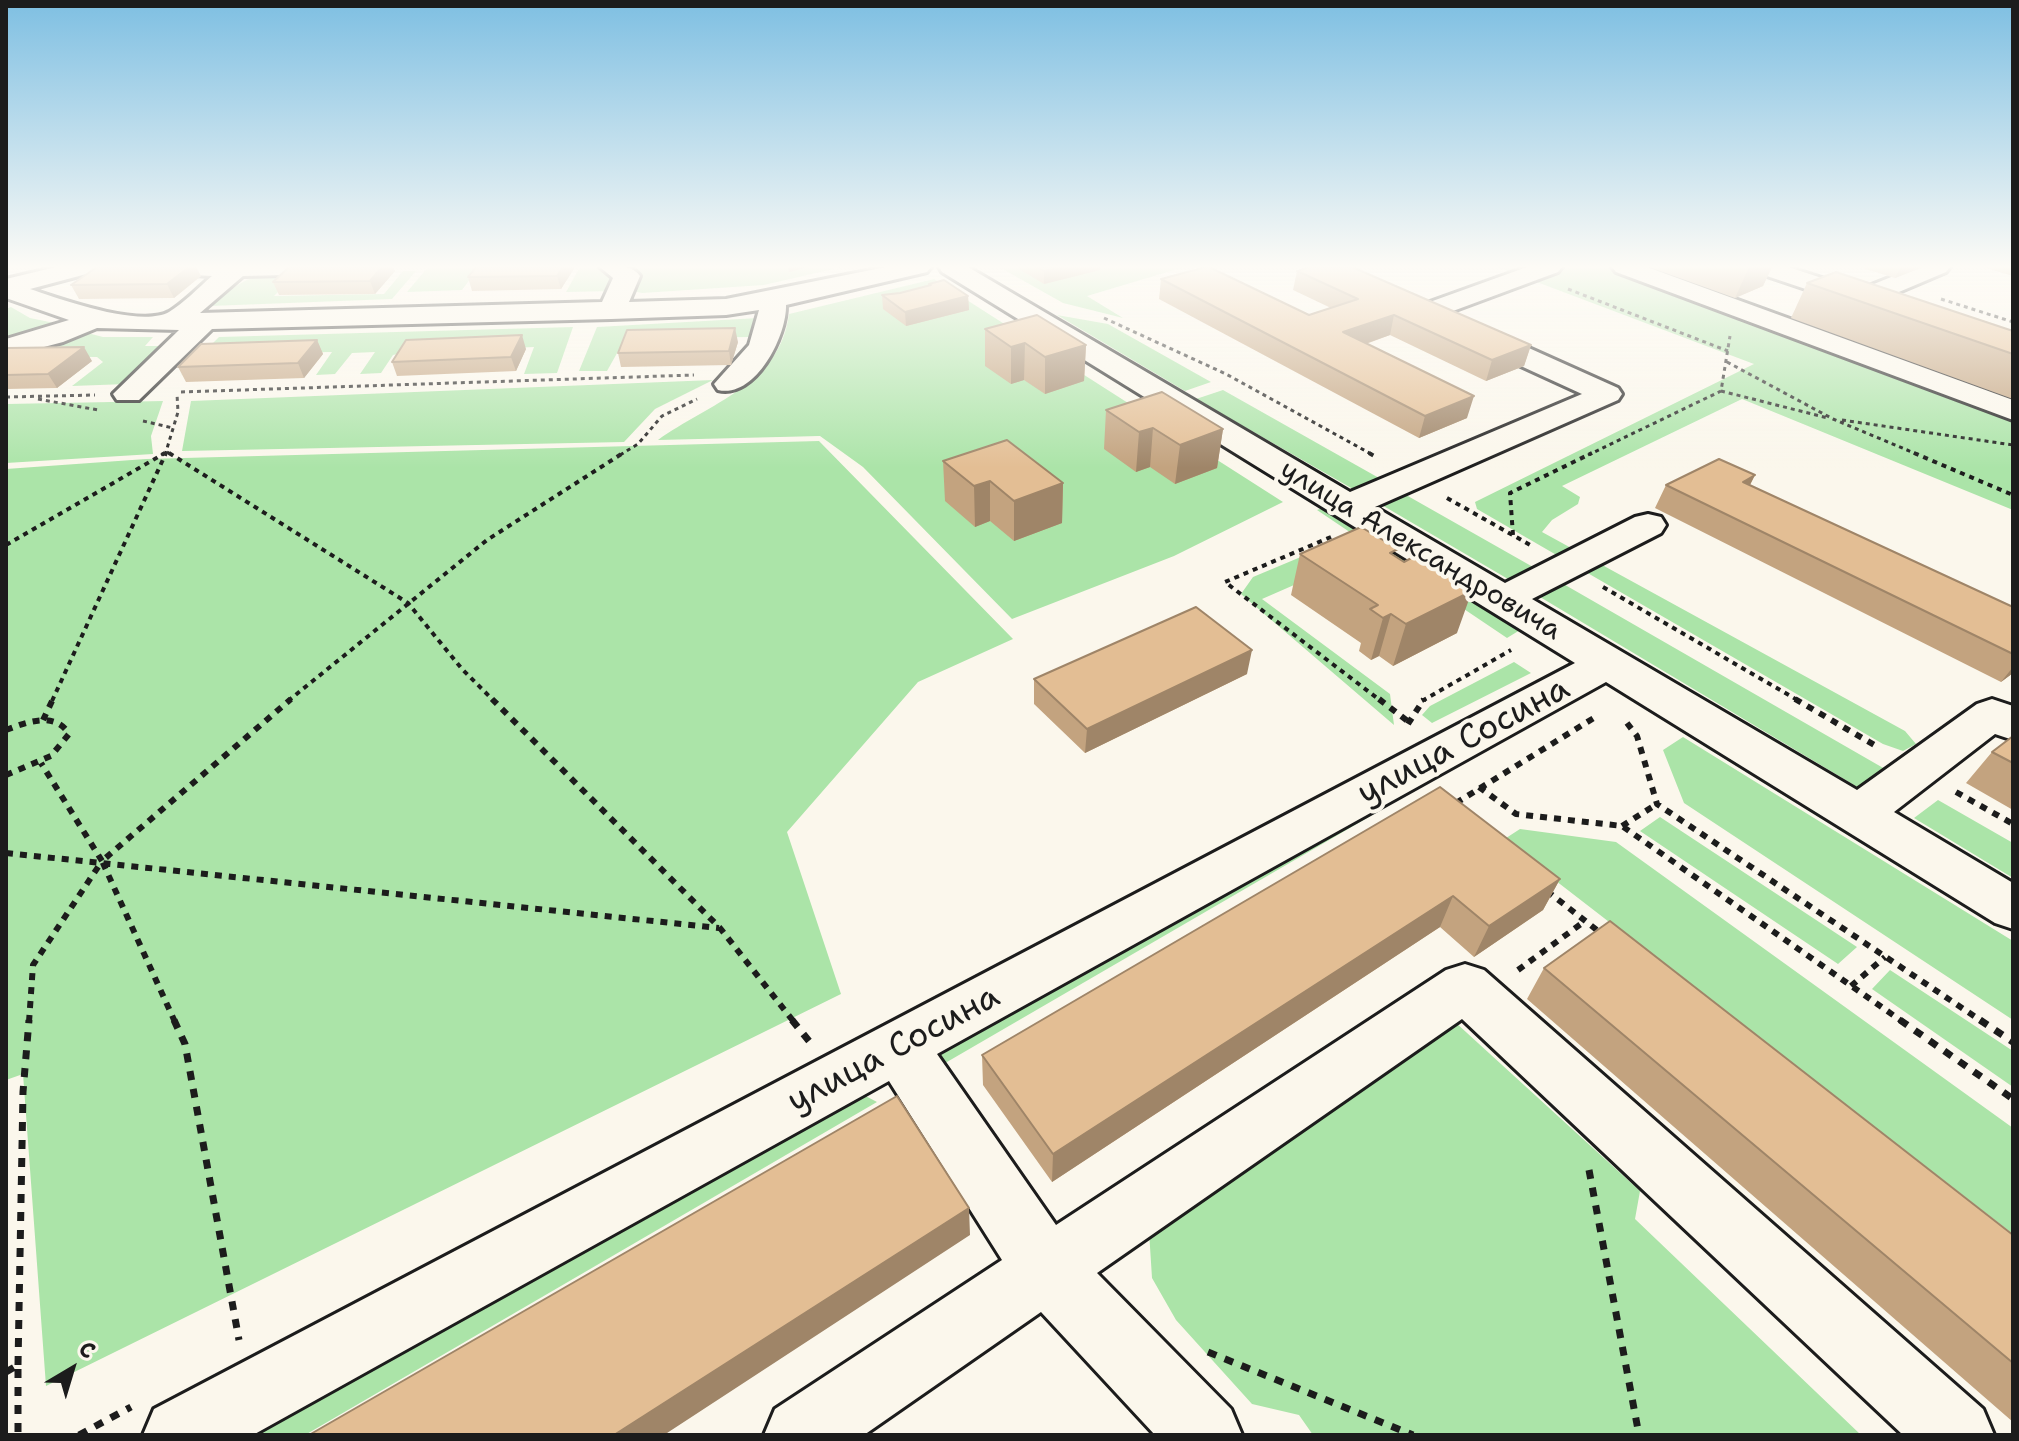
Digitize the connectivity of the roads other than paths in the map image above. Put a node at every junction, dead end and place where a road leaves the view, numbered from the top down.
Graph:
1 (49, 334) edge
2 (190, 334) edge
3 (770, 334) edge
4 (1054, 334) edge
5 (1473, 334) edge
6 (1807, 334) edge
7 (6, 348) edge
8 (734, 379) road end
9 (128, 394) road end
10 (2013, 411) edge
11 (1340, 521) junction
12 (1648, 525) dead end
13 (1501, 600) junction
14 (1610, 698) junction
15 (2013, 725) edge
16 (1857, 815) junction
17 (2013, 908) edge
18 (899, 1046) junction
19 (1046, 1269) junction
20 (180, 1435) edge
21 (801, 1435) edge
22 (1205, 1435) edge
23 (1957, 1435) edge

1 - 7 street
2 - 9 street
3 - 8 street
4 - 11 street, улица Александровича
5 - 11 street
6 - 10 street
11 - 13 street, улица Александровича
12 - 13 street
13 - 14 street, улица Александровича
14 - 16 street, улица Александровича
14 - 18 street, улица Сосина
15 - 16 street
16 - 17 street, улица Александровича
18 - 19 street
18 - 20 street, улица Сосина
19 - 21 street
19 - 22 street
19 - 23 street

